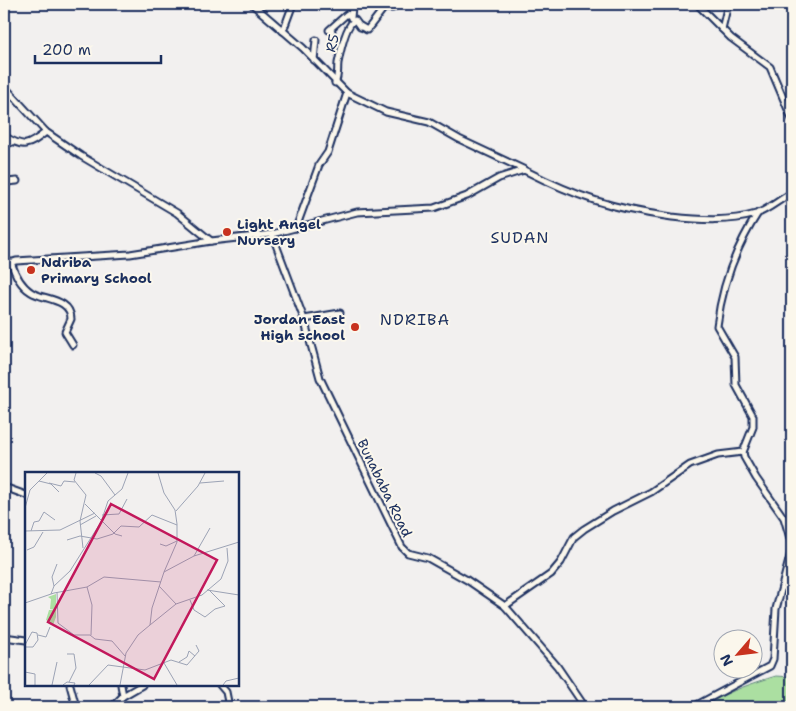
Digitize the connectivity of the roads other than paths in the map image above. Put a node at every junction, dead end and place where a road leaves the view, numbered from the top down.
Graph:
1 (292, 4) edge
2 (356, 4) edge
3 (396, 4) edge
4 (697, 4) edge
5 (728, 4) edge
6 (254, 5) edge
7 (351, 18) junction
8 (722, 29) junction
9 (283, 31) junction
10 (332, 31) dead end
11 (316, 40) dead end
12 (314, 60) junction
13 (335, 83) junction
14 (4, 86) edge
15 (347, 92) junction
16 (792, 119) edge
17 (46, 132) junction
18 (4, 136) edge
19 (12, 142) junction
20 (4, 149) edge
21 (524, 170) junction
22 (4, 177) edge
23 (17, 181) dead end
24 (792, 194) edge
25 (758, 213) junction
26 (296, 228) junction
27 (272, 234) junction
28 (211, 241) junction
29 (11, 262) junction
30 (4, 266) edge
31 (340, 313) dead end
32 (304, 319) junction
33 (73, 344) dead end
34 (743, 452) junction
35 (4, 487) edge
36 (25, 495) edge
37 (792, 545) edge
38 (792, 550) edge
39 (505, 606) junction
40 (4, 637) edge
41 (25, 640) edge
42 (70, 686) edge
43 (121, 686) edge
44 (140, 686) edge
45 (221, 686) edge
46 (123, 696) junction
47 (76, 707) edge
48 (112, 707) edge
49 (229, 707) edge
50 (585, 707) edge
51 (693, 707) edge

1 - 9 street
2 - 7 street
3 - 7 street, R5
4 - 8 street
5 - 8 street
6 - 9 street
7 - 10 street
7 - 13 street, R5
8 - 16 street
9 - 12 street
11 - 12 street
12 - 13 street
13 - 15 street
14 - 17 street
15 - 21 street
15 - 26 street
17 - 19 street
17 - 28 street
18 - 19 street
19 - 20 street
21 - 25 street
21 - 26 street
22 - 23 street
24 - 25 street
25 - 34 street
26 - 27 street
27 - 28 street
27 - 32 street, Bunababa Road
28 - 29 street
29 - 30 street
29 - 33 street
31 - 32 street
32 - 39 street, Bunababa Road
34 - 37 street
34 - 39 street
35 - 36 street
38 - 51 street
39 - 50 street, Bunababa Road
40 - 41 street
42 - 47 street
43 - 46 street
44 - 46 street
45 - 49 street
46 - 48 street

